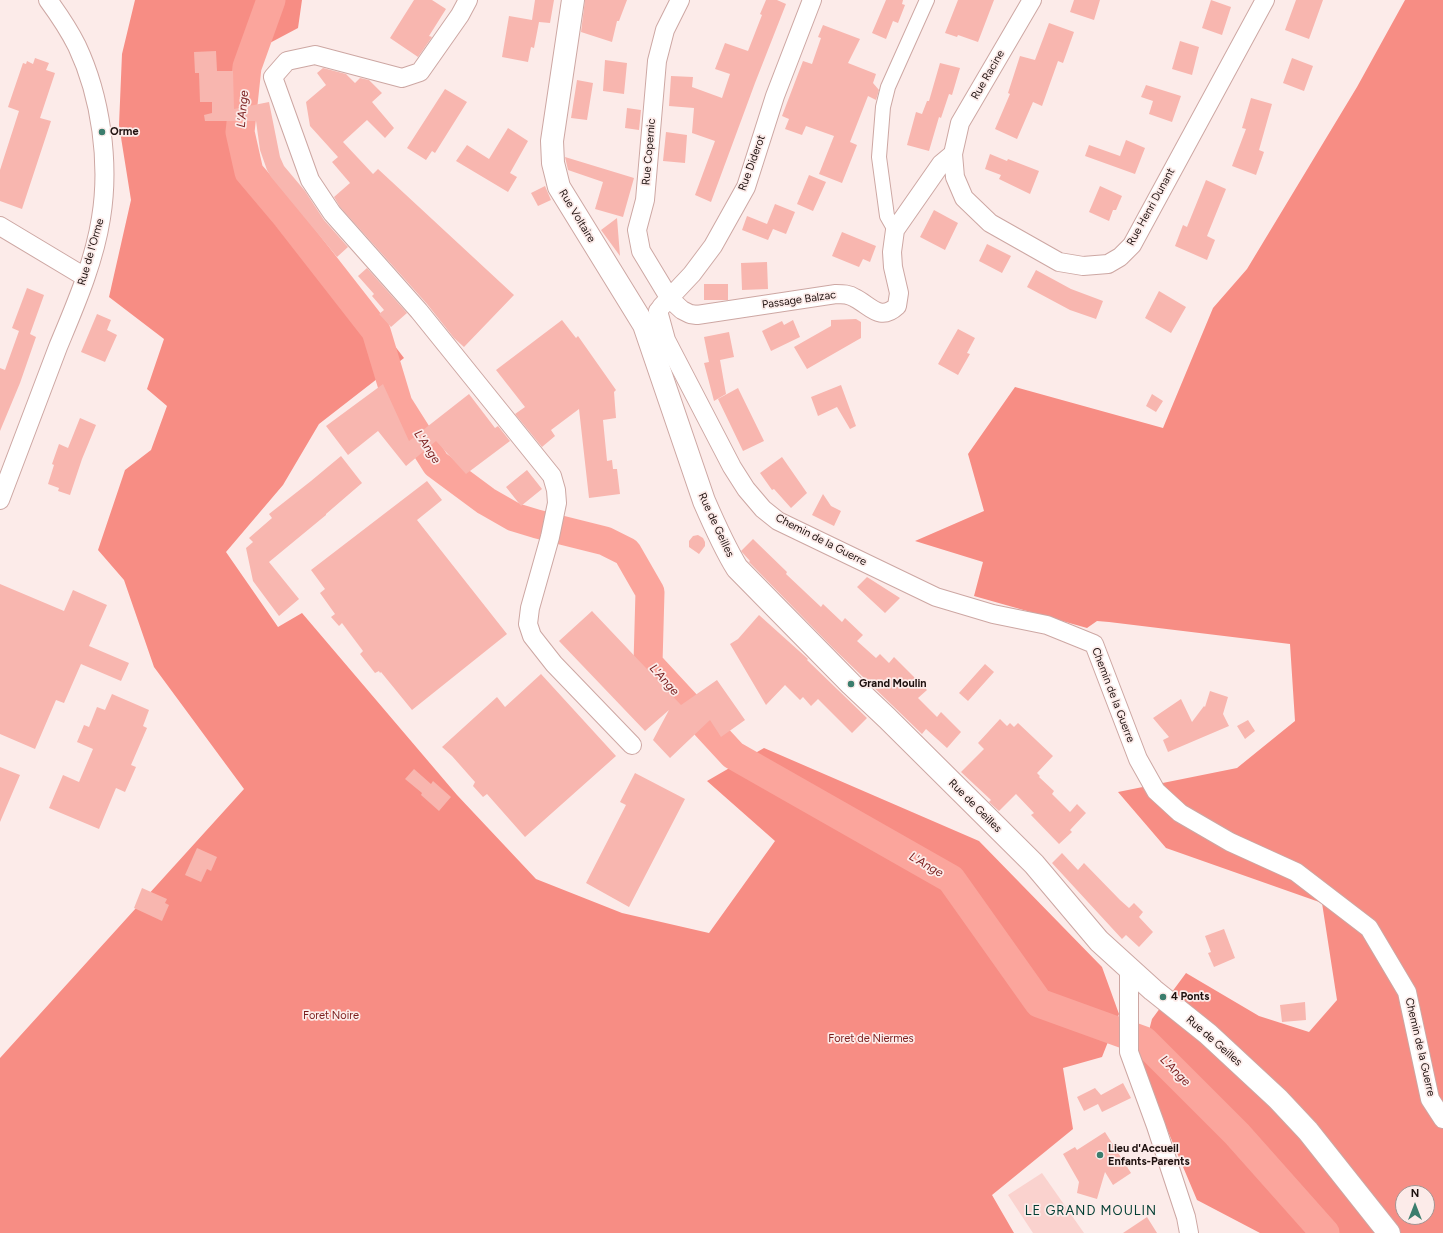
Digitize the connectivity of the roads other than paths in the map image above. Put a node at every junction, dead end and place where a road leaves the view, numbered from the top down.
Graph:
1 (48, 0) edge
2 (468, 0) edge
3 (573, 0) edge
4 (680, 0) edge
5 (812, 0) edge
6 (927, 0) edge
7 (1032, 0) edge
8 (1265, 0) edge
9 (953, 154) junction
10 (0, 226) edge
11 (895, 230) junction
12 (85, 277) junction
13 (657, 312) junction
14 (0, 500) edge
15 (632, 745) dead end
16 (1129, 968) junction
17 (1443, 1119) edge
18 (1190, 1233) edge
19 (1390, 1233) edge

1 - 12 street, Rue de l'Orme
2 - 15 street
3 - 13 street, Rue Voltaire
4 - 13 street, Rue Copernic
5 - 13 street, Rue Diderot
6 - 11 street
7 - 9 street, Rue Racine
8 - 9 street, Rue Henri Dunant
9 - 11 street, Passage Balzac
10 - 12 street
11 - 13 street, Passage Balzac
12 - 14 street, Rue de l'Orme
13 - 16 street, Rue de Geilles
13 - 17 street, Chemin de la Guerre
16 - 18 street
16 - 19 street, Rue de Geilles

